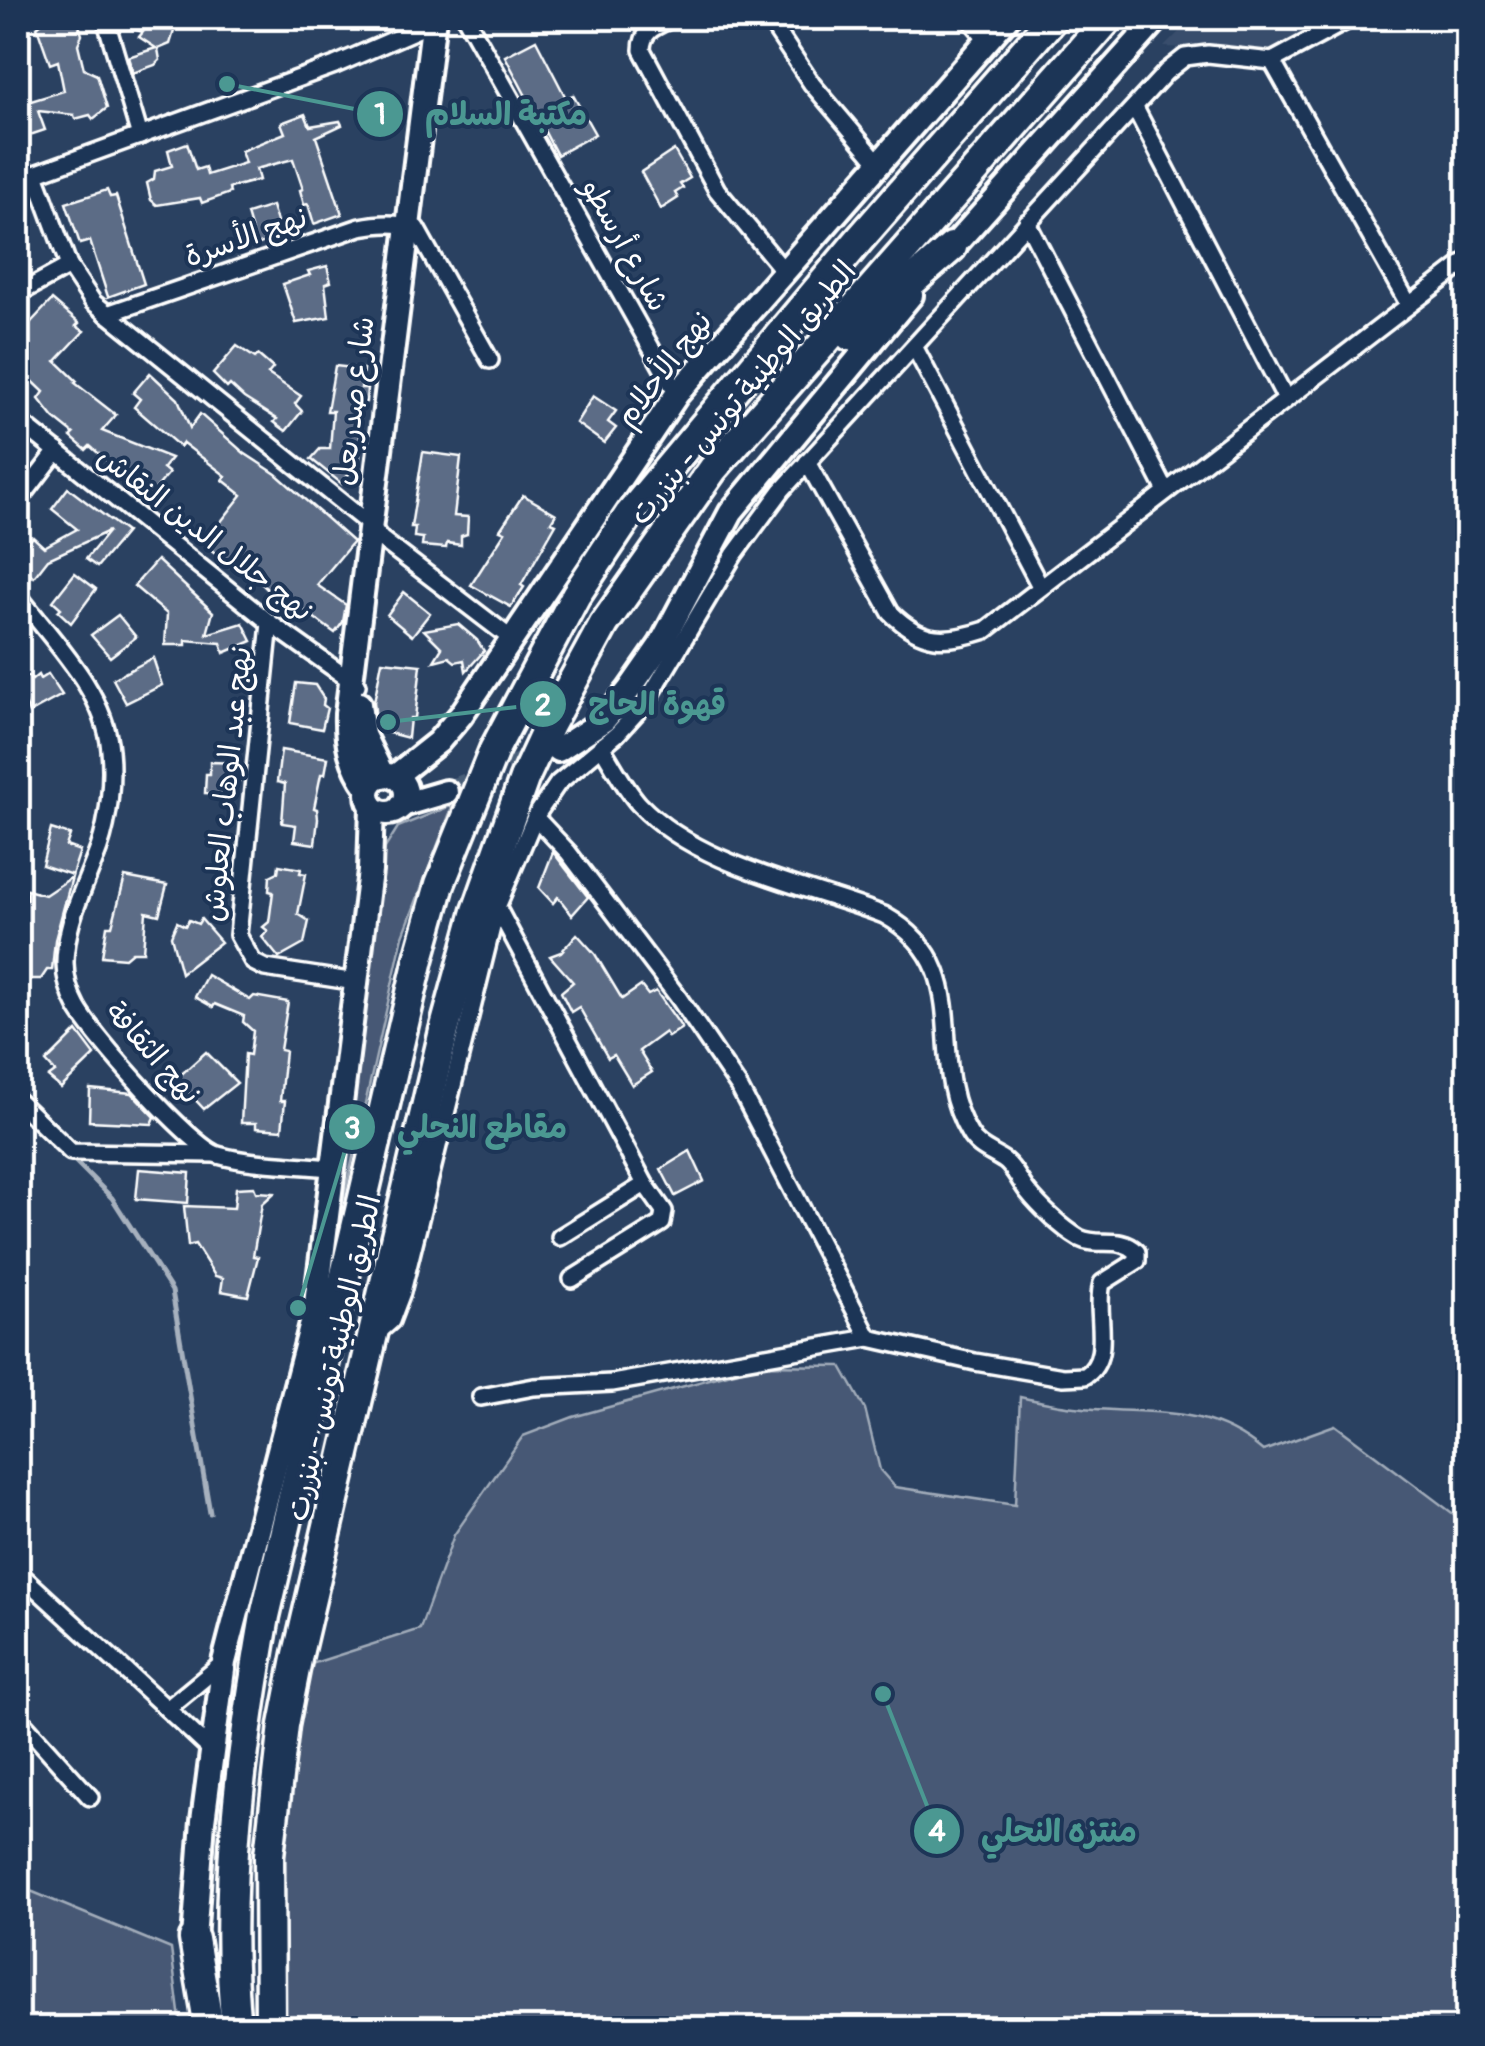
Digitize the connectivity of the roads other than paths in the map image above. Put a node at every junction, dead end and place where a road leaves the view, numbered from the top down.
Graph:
1 (105, 18) edge
2 (466, 18) edge
3 (673, 18) edge
4 (768, 18) edge
5 (969, 18) edge
6 (1007, 18) edge
7 (1053, 18) edge
8 (1109, 18) edge
9 (1158, 18) edge
10 (1352, 18) edge
11 (438, 19) edge
12 (988, 38) junction
13 (1272, 61) junction
14 (1135, 108) junction
15 (140, 136) junction
16 (878, 162) junction
17 (35, 174) junction
18 (18, 180) edge
19 (1027, 222) junction
20 (411, 226) junction
21 (952, 247) junction
22 (1468, 260) edge
23 (68, 266) junction
24 (784, 270) junction
25 (18, 294) edge
26 (1409, 306) junction
27 (107, 314) junction
28 (915, 348) junction
29 (490, 360) dead end
30 (677, 394) junction
31 (1286, 399) junction
32 (18, 420) edge
33 (57, 451) junction
34 (807, 462) junction
35 (1166, 490) junction
36 (18, 502) edge
37 (376, 532) junction
38 (664, 534) junction
39 (1040, 586) junction
40 (18, 595) edge
41 (270, 623) junction
42 (513, 640) junction
43 (356, 684) junction
44 (601, 746) junction
45 (558, 750) tunnel mouth
46 (446, 792) tunnel mouth
47 (385, 794) junction
48 (535, 816) junction
49 (497, 907) junction
50 (356, 982) junction
51 (18, 1100) edge
52 (214, 1154) junction
53 (331, 1168) junction
54 (644, 1184) junction
55 (560, 1237) dead end
56 (572, 1280) dead end
57 (371, 1337) junction
58 (869, 1338) junction
59 (481, 1397) dead end
60 (18, 1572) edge
61 (224, 1662) junction
62 (167, 1709) junction
63 (18, 1717) edge
64 (210, 1750) junction
65 (90, 1797) dead end
66 (194, 1939) joint
67 (209, 2028) edge
68 (236, 2028) edge
69 (270, 2028) edge

1 - 15 street
2 - 30 street, شارع أرسطو
3 - 24 street
4 - 16 street
5 - 12 street
6 - 12 street, نهج الأحلام
7 - 68 highway, الطريق الوطنية تونس - بنزرت
8 - 38 highway, الطريق الوطنية تونس - بنزرت
9 - 21 street
10 - 13 street
11 - 15 street
11 - 20 street, شارع صدربعل
12 - 16 street, نهج الأحلام
13 - 14 street
13 - 26 street
14 - 19 street
14 - 31 street
15 - 17 street
16 - 24 street, نهج الأحلام
17 - 18 street
17 - 23 street
19 - 28 street
19 - 35 street
20 - 27 street, نهج الأسرة
20 - 29 street
20 - 37 street, شارع صدربعل
21 - 38 highway
21 - 45 street
22 - 26 street
23 - 25 street
23 - 27 street
24 - 30 street, نهج الأحلام
26 - 31 street
27 - 37 street
28 - 34 street
28 - 39 street
30 - 42 street, نهج الأحلام
31 - 35 street
32 - 33 street, نهج جلال الدين النقاش
33 - 36 street
33 - 41 street, نهج جلال الدين النقاش
34 - 39 street
34 - 44 street
35 - 39 street
37 - 42 street
37 - 43 street, شارع صدربعل
38 - 57 highway, الطريق الوطنية تونس - بنزرت
40 - 52 street, نهج الثقافة
41 - 43 street, نهج جلال الدين النقاش
41 - 50 street, نهج عبد الوهاب العلوش
42 - 47 street, نهج الأحلام
43 - 47 street, شارع صدربعل
44 - 48 street
44 - 58 street
46 - 47 street
47 - 50 street
48 - 49 street
48 - 58 street
49 - 54 street
49 - 57 street
50 - 53 street
51 - 52 street
52 - 53 street
53 - 61 street
54 - 55 street
54 - 56 street
57 - 69 highway, الطريق الوطنية تونس - بنزرت
58 - 59 street
60 - 62 street
61 - 62 street
61 - 64 street
62 - 64 street
63 - 65 street
64 - 66 street
66 - 67 highway

